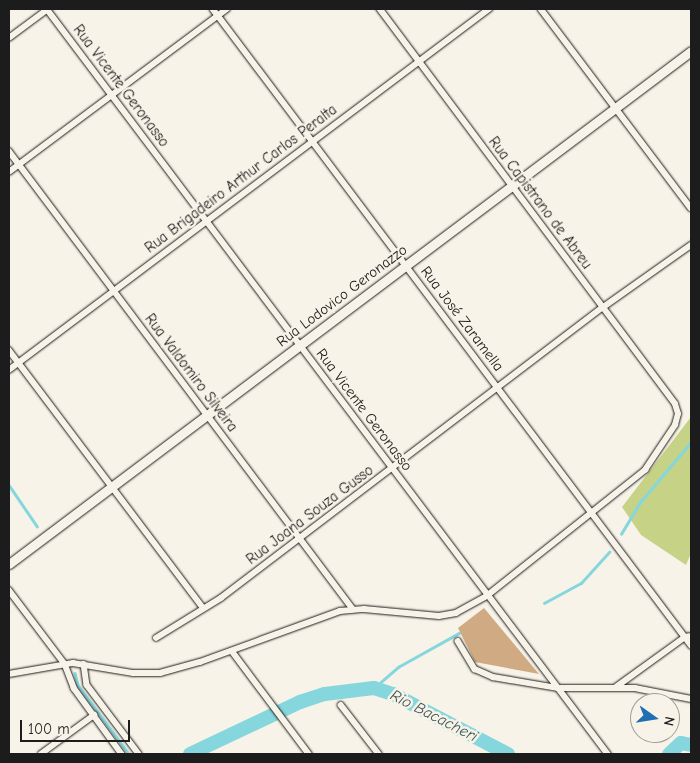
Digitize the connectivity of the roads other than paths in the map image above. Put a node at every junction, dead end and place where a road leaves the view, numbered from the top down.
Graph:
1 (47, 9) edge
2 (213, 9) edge
3 (227, 9) edge
4 (379, 9) edge
5 (489, 9) edge
6 (541, 9) edge
7 (218, 16) junction
8 (9, 38) edge
9 (691, 50) edge
10 (419, 62) junction
11 (112, 95) junction
12 (616, 108) junction
13 (312, 142) junction
14 (9, 152) edge
15 (19, 165) junction
16 (9, 172) edge
17 (511, 186) junction
18 (691, 208) edge
19 (207, 221) junction
20 (691, 244) edge
21 (406, 265) junction
22 (114, 291) junction
23 (602, 308) junction
24 (300, 345) junction
25 (9, 350) edge
26 (18, 362) junction
27 (9, 370) edge
28 (498, 388) junction
29 (207, 415) junction
30 (392, 468) junction
31 (112, 486) junction
32 (591, 512) junction
33 (300, 539) junction
34 (9, 564) edge
35 (9, 590) edge
36 (488, 594) junction
37 (203, 607) junction
38 (352, 609) junction
39 (688, 636) edge
40 (156, 638) dead end
41 (458, 641) dead end
42 (691, 645) edge
43 (232, 651) junction
44 (65, 664) junction
45 (84, 664) junction
46 (9, 674) edge
47 (616, 687) junction
48 (558, 688) junction
49 (691, 699) edge
50 (341, 705) dead end
51 (94, 715) junction
52 (41, 754) edge
53 (122, 754) edge
54 (139, 754) edge
55 (309, 754) edge
56 (379, 754) edge
57 (608, 754) edge

1 - 8 street
1 - 11 street, Rua Vicente Geronasso
2 - 7 street, Rua José Zaramella
3 - 7 street
4 - 10 street, Rua Capistrano de Abreu
5 - 10 street, Rua Brigadeiro Arthur Carlos Peralta
6 - 12 street
7 - 11 street
7 - 13 street, Rua José Zaramella
9 - 12 main road, Rua Lodovico Geronazzo
10 - 13 street, Rua Brigadeiro Arthur Carlos Peralta
10 - 17 street, Rua Capistrano de Abreu
11 - 15 street
11 - 19 street, Rua Vicente Geronasso
12 - 17 main road, Rua Lodovico Geronazzo
12 - 18 street
13 - 19 street, Rua Brigadeiro Arthur Carlos Peralta
13 - 21 street, Rua José Zaramella
14 - 15 street, Rua Valdomiro Silveira
15 - 16 street
15 - 22 street, Rua Valdomiro Silveira
17 - 21 main road, Rua Lodovico Geronazzo
17 - 23 street, Rua Capistrano de Abreu
19 - 22 street, Rua Brigadeiro Arthur Carlos Peralta
19 - 24 street, Rua Vicente Geronasso
20 - 23 street, Rua Joana Souza Gusso
21 - 24 main road, Rua Lodovico Geronazzo
21 - 28 street, Rua José Zaramella
22 - 26 street, Rua Brigadeiro Arthur Carlos Peralta
22 - 29 street, Rua Valdomiro Silveira
23 - 28 street, Rua Joana Souza Gusso
23 - 32 street, Rua Capistrano de Abreu
24 - 29 main road, Rua Lodovico Geronazzo
24 - 30 street, Rua Vicente Geronasso
25 - 26 street
26 - 27 street, Rua Brigadeiro Arthur Carlos Peralta
26 - 31 street
28 - 30 street, Rua Joana Souza Gusso
28 - 32 street, Rua José Zaramella
29 - 31 main road, Rua Lodovico Geronazzo
29 - 33 street, Rua Valdomiro Silveira
30 - 33 street, Rua Joana Souza Gusso
30 - 36 street, Rua Vicente Geronasso
31 - 34 main road, Rua Lodovico Geronazzo
31 - 37 street
32 - 36 street
32 - 39 street, Rua José Zaramella
33 - 37 street, Rua Joana Souza Gusso
33 - 38 street, Rua Valdomiro Silveira
35 - 44 street
36 - 38 street
36 - 48 street, Rua Vicente Geronasso
37 - 40 street, Rua Joana Souza Gusso
38 - 43 street
39 - 42 street, Rua José Zaramella
39 - 47 street
41 - 48 street
43 - 45 street
43 - 55 street
44 - 45 street
44 - 46 street
44 - 51 street
45 - 54 street
47 - 48 street
47 - 49 street
48 - 57 street, Rua Vicente Geronasso
50 - 56 street
51 - 52 street
51 - 53 street

